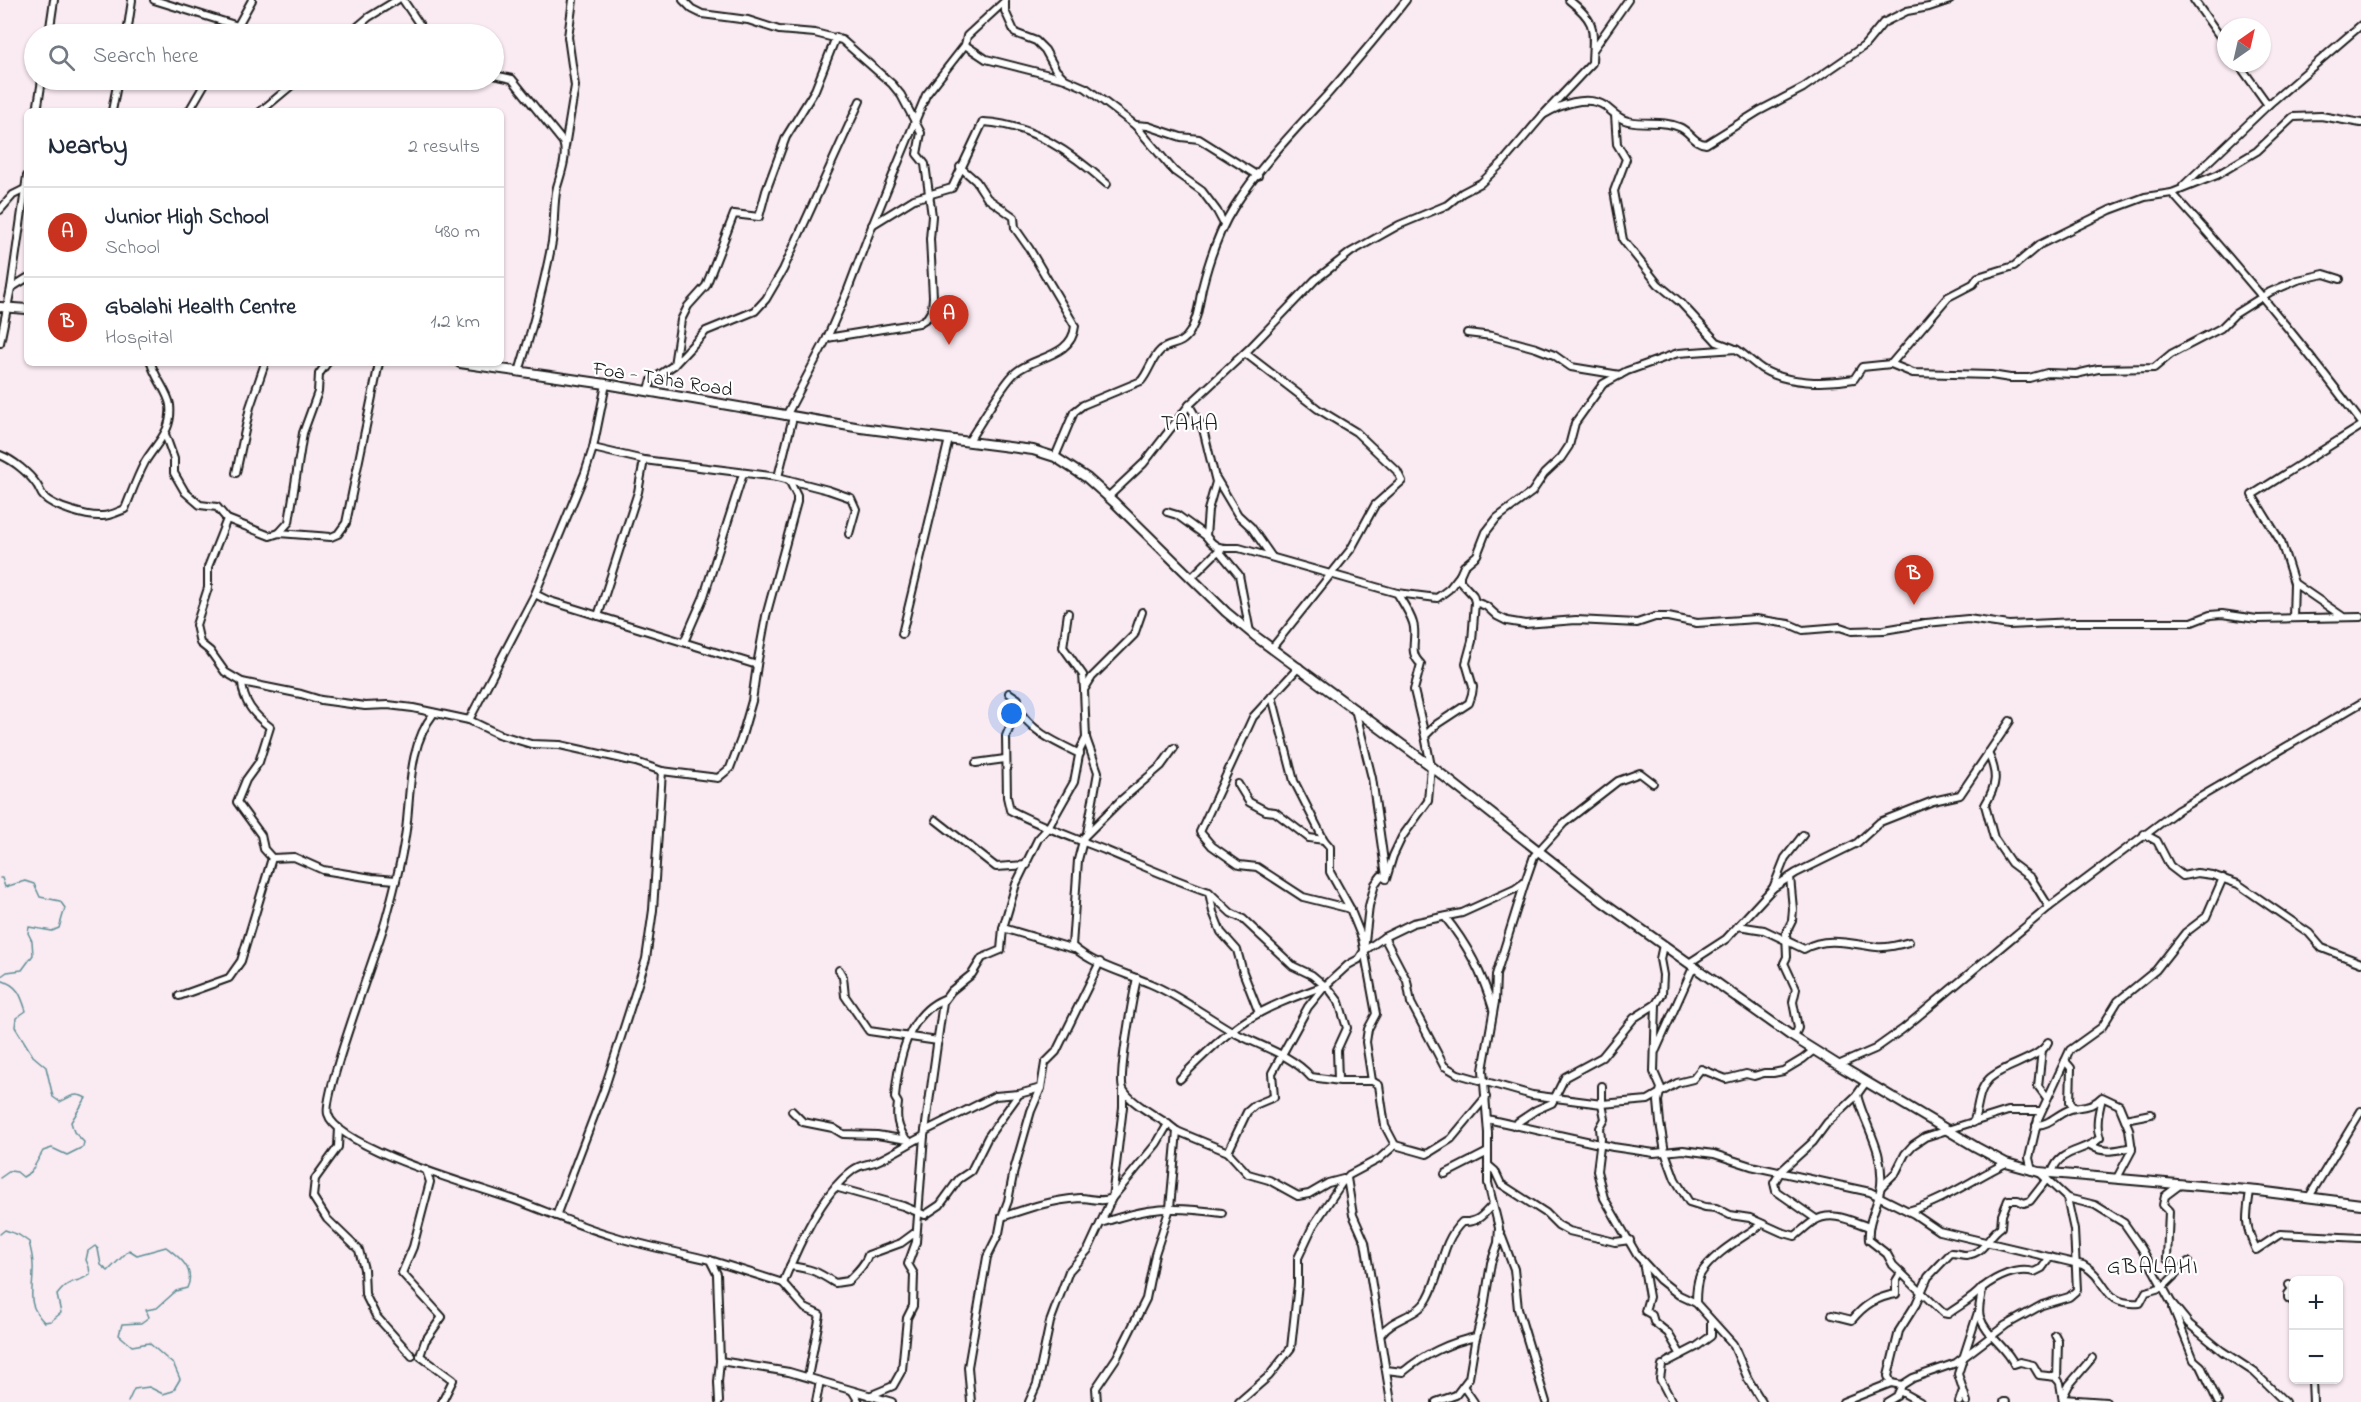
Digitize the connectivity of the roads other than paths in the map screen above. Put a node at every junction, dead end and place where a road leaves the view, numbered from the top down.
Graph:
1 (54, 0) edge
2 (132, 0) edge
3 (154, 0) edge
4 (252, 0) edge
5 (397, 0) edge
6 (403, 0) edge
7 (573, 0) edge
8 (683, 0) edge
9 (1406, 0) edge
10 (1569, 0) edge
11 (1628, 0) edge
12 (1950, 0) edge
13 (2194, 0) edge
14 (1005, 1) edge
15 (50, 24) edge
16 (128, 24) edge
17 (232, 24) edge
18 (239, 24) edge
19 (361, 24) edge
20 (419, 24) edge
21 (2361, 25) edge
22 (2217, 32) edge
23 (836, 38) junction
24 (965, 45) junction
25 (1593, 51) junction
26 (2244, 72) edge
27 (504, 77) edge
28 (1065, 80) junction
29 (40, 90) edge
30 (116, 90) edge
31 (201, 90) edge
32 (286, 90) edge
33 (860, 101) dead end
34 (2268, 105) junction
35 (37, 108) edge
36 (113, 108) edge
37 (191, 108) edge
38 (265, 108) edge
39 (1543, 115) junction
40 (1615, 115) junction
41 (915, 121) junction
42 (2361, 123) edge
43 (1135, 125) junction
44 (565, 147) junction
45 (960, 167) junction
46 (1258, 176) junction
47 (1107, 184) dead end
48 (2180, 188) junction
49 (24, 190) edge
50 (2172, 193) junction
51 (929, 194) junction
52 (24, 196) edge
53 (0, 210) edge
54 (1224, 224) junction
55 (872, 226) junction
56 (2340, 279) dead end
57 (24, 280) edge
58 (10, 288) junction
59 (2262, 298) junction
60 (3, 307) edge
61 (24, 309) edge
62 (1467, 333) dead end
63 (827, 338) junction
64 (0, 343) edge
65 (1736, 349) junction
66 (1245, 352) junction
67 (1891, 364) junction
68 (674, 365) junction
69 (152, 366) edge
70 (264, 366) edge
71 (325, 366) edge
72 (378, 366) edge
73 (480, 366) edge
74 (519, 372) junction
75 (1620, 375) junction
76 (606, 384) junction
77 (648, 392) junction
78 (1190, 405) junction
79 (789, 416) junction
80 (2361, 424) edge
81 (165, 434) junction
82 (949, 439) junction
83 (968, 442) junction
84 (593, 448) junction
85 (0, 455) edge
86 (1055, 457) junction
87 (644, 460) junction
88 (236, 473) dead end
89 (743, 474) junction
90 (1215, 476) junction
91 (778, 477) junction
92 (789, 480) junction
93 (1108, 497) junction
94 (1167, 512) dead end
95 (227, 519) junction
96 (279, 533) junction
97 (849, 534) dead end
98 (1206, 536) junction
99 (1220, 549) junction
100 (1273, 558) junction
101 (1333, 574) junction
102 (1460, 574) junction
103 (1191, 578) junction
104 (2294, 583) junction
105 (1397, 593) junction
106 (535, 594) junction
107 (1475, 602) junction
108 (1142, 612) dead end
109 (1068, 613) dead end
110 (598, 616) junction
111 (2343, 616) junction
112 (2361, 617) edge
113 (2293, 618) junction
114 (1251, 632) junction
115 (902, 634) dead end
116 (684, 642) junction
117 (1272, 648) junction
118 (757, 664) junction
119 (1299, 667) junction
120 (242, 682) junction
121 (1084, 690) junction
122 (1009, 693) dead end
123 (1272, 696) junction
124 (2361, 703) edge
125 (1018, 708) junction
126 (1355, 709) junction
127 (434, 713) junction
128 (469, 720) junction
129 (2010, 721) dead end
130 (1425, 736) junction
131 (1086, 738) junction
132 (1174, 748) dead end
133 (1988, 753) junction
134 (1080, 754) junction
135 (1005, 759) junction
136 (976, 763) dead end
137 (1431, 766) junction
138 (662, 771) junction
139 (1653, 783) dead end
140 (1238, 784) dead end
141 (936, 820) dead end
142 (1048, 828) junction
143 (1087, 834) junction
144 (2144, 834) junction
145 (1803, 835) dead end
146 (1324, 840) junction
147 (1082, 842) junction
148 (1538, 851) junction
149 (272, 858) junction
150 (1027, 865) junction
151 (1790, 877) junction
152 (2223, 878) junction
153 (1386, 879) junction
154 (396, 880) junction
155 (1525, 882) junction
156 (1773, 888) junction
157 (1209, 892) junction
158 (2049, 907) junction
159 (1351, 909) junction
160 (1445, 917) junction
161 (1738, 926) junction
162 (1002, 928) junction
163 (1384, 937) junction
164 (1785, 940) junction
165 (1909, 942) dead end
166 (1663, 945) junction
167 (1076, 950) junction
168 (1364, 951) junction
169 (1100, 962) junction
170 (1689, 963) junction
171 (2361, 963) edge
172 (1696, 968) junction
173 (839, 970) dead end
174 (1137, 978) junction
175 (1325, 986) junction
176 (179, 996) dead end
177 (945, 999) junction
178 (1656, 1004) junction
179 (1494, 1009) junction
180 (1259, 1013) junction
181 (1233, 1031) junction
182 (910, 1035) junction
183 (1794, 1038) junction
184 (938, 1041) junction
185 (2048, 1042) dead end
186 (1814, 1050) junction
187 (2042, 1050) junction
188 (1655, 1053) junction
189 (1281, 1054) junction
190 (2065, 1061) junction
191 (1838, 1065) junction
192 (1180, 1079) dead end
193 (1338, 1080) junction
194 (1484, 1080) junction
195 (1372, 1081) junction
196 (1866, 1082) junction
197 (1602, 1086) dead end
198 (1041, 1088) junction
199 (1123, 1090) junction
200 (1660, 1092) junction
201 (1019, 1094) junction
202 (1857, 1095) junction
203 (1486, 1097) junction
204 (1556, 1097) junction
205 (2102, 1097) junction
206 (2048, 1098) junction
207 (1602, 1104) junction
208 (2074, 1107) junction
209 (792, 1111) dead end
210 (2361, 1111) edge
211 (2041, 1112) junction
212 (2151, 1114) dead end
213 (1487, 1119) junction
214 (2125, 1119) junction
215 (1973, 1123) junction
216 (1168, 1124) junction
217 (2036, 1125) junction
218 (1515, 1126) junction
219 (339, 1128) junction
220 (1945, 1130) junction
221 (1177, 1131) junction
222 (925, 1134) junction
223 (909, 1140) junction
224 (1599, 1144) junction
225 (1395, 1145) junction
226 (2092, 1146) junction
227 (2132, 1147) junction
228 (1228, 1152) junction
229 (1488, 1152) junction
230 (1665, 1152) junction
231 (2006, 1163) junction
232 (1488, 1165) junction
233 (426, 1170) junction
234 (1781, 1171) junction
235 (2035, 1172) junction
236 (1445, 1174) dead end
237 (2049, 1176) junction
238 (1347, 1178) junction
239 (2118, 1179) junction
240 (2181, 1184) junction
241 (835, 1187) junction
242 (1881, 1187) junction
243 (2250, 1191) junction
244 (1877, 1196) junction
245 (2309, 1197) junction
246 (1112, 1198) junction
247 (2067, 1198) junction
248 (1493, 1204) junction
249 (2361, 1204) edge
250 (1170, 1208) junction
251 (1908, 1211) junction
252 (917, 1212) junction
253 (1222, 1213) dead end
254 (556, 1216) junction
255 (1002, 1217) junction
256 (1816, 1219) junction
257 (1101, 1223) junction
258 (1762, 1224) junction
259 (1869, 1227) junction
260 (1499, 1228) junction
261 (916, 1232) junction
262 (2361, 1238) edge
263 (1630, 1240) junction
264 (1987, 1243) junction
265 (2050, 1257) junction
266 (2167, 1259) dead end
267 (710, 1260) junction
268 (1643, 1262) junction
269 (2188, 1262) dead end
270 (2076, 1263) junction
271 (790, 1266) junction
272 (1901, 1273) junction
273 (783, 1283) junction
274 (2163, 1287) junction
275 (1982, 1288) junction
276 (1920, 1292) junction
277 (2170, 1302) junction
278 (1696, 1303) junction
279 (1979, 1308) junction
280 (1832, 1315) dead end
281 (1711, 1321) junction
282 (1381, 1334) junction
283 (2055, 1335) dead end
284 (1992, 1336) junction
285 (1476, 1337) junction
286 (1681, 1355) junction
287 (412, 1356) dead end
288 (1964, 1358) junction
289 (2092, 1358) dead end
290 (720, 1361) junction
291 (1386, 1370) junction
292 (808, 1377) junction
293 (2057, 1379) junction
294 (820, 1381) junction
295 (1891, 1383) junction
296 (2312, 1384) edge
297 (1463, 1386) junction
298 (1901, 1388) junction
299 (852, 1391) junction
300 (868, 1396) junction
301 (1964, 1401) edge
302 (2062, 1401) edge
303 (442, 1402) edge
304 (719, 1402) edge
305 (816, 1402) edge
306 (859, 1402) edge
307 (892, 1402) edge
308 (971, 1402) edge
309 (1029, 1402) edge
310 (1096, 1402) edge
311 (1239, 1402) edge
312 (1391, 1402) edge
313 (1436, 1402) edge
314 (1473, 1402) edge
315 (1546, 1402) edge
316 (1672, 1402) edge
317 (1762, 1402) edge
318 (1843, 1402) edge
319 (1887, 1402) edge
320 (1920, 1402) edge
321 (1975, 1402) edge
322 (2106, 1402) edge
323 (2217, 1402) edge
324 (2284, 1402) edge
325 (2313, 1402) edge

1 - 15 street
2 - 16 street
3 - 17 street
4 - 18 street
5 - 19 street
6 - 20 street
7 - 44 street
8 - 23 street
9 - 46 street
10 - 25 street
11 - 25 street
12 - 40 street
13 - 22 street
14 - 24 street
14 - 28 street
21 - 34 street
23 - 41 street
23 - 68 street
24 - 28 street
24 - 41 street
25 - 39 street
26 - 34 street
27 - 44 street
28 - 43 street
29 - 35 street
30 - 36 street
31 - 37 street
32 - 38 street
33 - 68 street
34 - 48 street
39 - 40 street
39 - 66 street
40 - 65 street
41 - 51 street
41 - 55 street
42 - 48 street
43 - 46 street
43 - 54 street
44 - 74 street
45 - 47 street
45 - 51 street
45 - 83 street
46 - 54 street
48 - 50 street
49 - 53 street
50 - 59 street
50 - 67 street
51 - 55 street
51 - 63 street
52 - 58 street
54 - 86 street
55 - 63 street
56 - 59 street
57 - 58 street
58 - 60 street
59 - 67 street
59 - 80 street
60 - 61 street
60 - 64 street
62 - 75 street
63 - 79 street
65 - 67 street
65 - 75 street
66 - 78 street
66 - 101 street
68 - 77 street
69 - 81 street
70 - 88 street
71 - 96 street
72 - 96 street
73 - 74 street, Foa - Taha Road
74 - 76 street, Foa - Taha Road
75 - 102 street
76 - 77 street, Foa - Taha Road
76 - 84 street
77 - 79 street, Foa - Taha Road
78 - 90 street
78 - 93 street
79 - 82 street, Foa - Taha Road
79 - 91 street
80 - 104 street
81 - 85 street
81 - 95 street
82 - 83 street, Foa - Taha Road
82 - 115 street
83 - 86 street, Foa - Taha Road
84 - 87 street
84 - 106 street
86 - 93 street, Foa - Taha Road
87 - 89 street
87 - 110 street
89 - 91 street
89 - 116 street
90 - 98 street
90 - 100 street
91 - 92 street
92 - 97 street
92 - 118 street
93 - 103 street, Foa - Taha Road
94 - 98 street
95 - 96 street
95 - 120 street
98 - 99 street
99 - 100 street
99 - 103 street
99 - 114 street
100 - 101 street
101 - 105 street
101 - 117 street
102 - 105 street
102 - 107 street
103 - 114 street, Foa - Taha Road
104 - 111 street
104 - 113 street
105 - 130 street
106 - 110 street
106 - 128 street
107 - 113 street
107 - 130 street
108 - 121 street
109 - 121 street
110 - 116 street
111 - 112 street
111 - 113 street
114 - 117 street, Foa - Taha Road
116 - 118 street
117 - 119 street, Foa - Taha Road
118 - 138 street
119 - 123 street
119 - 126 street, Foa - Taha Road
120 - 127 street
120 - 149 street
121 - 131 street
122 - 125 street
123 - 146 street
123 - 159 street
124 - 144 street
125 - 134 street
125 - 135 street
126 - 137 street, Foa - Taha Road
126 - 153 street
127 - 128 street
127 - 154 street
128 - 138 street
129 - 133 street
130 - 137 street
131 - 134 street
131 - 143 street
132 - 143 street
133 - 151 street
133 - 158 street
134 - 142 street
135 - 136 street
135 - 142 street
137 - 148 street, Foa - Taha Road
137 - 153 street
138 - 254 street
139 - 148 street
140 - 146 street
141 - 150 street
142 - 147 street
142 - 150 street
143 - 147 street
144 - 152 street
144 - 158 street
145 - 156 street
146 - 159 street
147 - 157 street
147 - 167 street
148 - 155 street
148 - 166 street, Foa - Taha Road
149 - 154 street
149 - 176 street
150 - 162 street
151 - 156 street
151 - 164 street
152 - 171 street
152 - 190 street
153 - 168 street
154 - 219 street
155 - 160 street
155 - 179 street
156 - 161 street
157 - 175 street
157 - 180 street
158 - 191 street
159 - 168 street
160 - 163 street
160 - 179 street
161 - 164 street
161 - 170 street
162 - 167 street
162 - 177 street
163 - 168 street
163 - 194 street
164 - 165 street
164 - 183 street
166 - 170 street, Foa - Taha Road
166 - 178 street
167 - 169 street
168 - 175 street
168 - 195 street
169 - 174 street
169 - 198 street
170 - 172 street, Foa - Taha Road
172 - 183 street, Foa - Taha Road
172 - 188 street
173 - 182 street
174 - 181 street
174 - 199 street
175 - 180 street
175 - 189 street
175 - 193 street
177 - 182 street
177 - 184 street
178 - 188 street
178 - 204 street
179 - 194 street
180 - 181 street
181 - 189 street
181 - 192 street
182 - 184 street
182 - 223 street
183 - 186 street, Foa - Taha Road
184 - 222 street
185 - 187 street
186 - 191 street, Foa - Taha Road
186 - 200 street
187 - 206 street
187 - 215 street
188 - 200 street
189 - 193 street
189 - 228 street
190 - 206 street
190 - 208 street
191 - 196 street, Foa - Taha Road
193 - 195 street
194 - 203 street
194 - 204 street
195 - 225 street
196 - 202 street
196 - 220 street, Foa - Taha Road
197 - 207 street
198 - 201 street
198 - 255 street
199 - 216 street
199 - 246 street
200 - 207 street
200 - 230 street
201 - 222 street
201 - 252 street
202 - 234 street
202 - 242 street
203 - 213 street
203 - 225 street
204 - 207 street
204 - 218 street
205 - 208 street
205 - 214 street
205 - 226 street
206 - 211 street
207 - 224 street
208 - 217 street
209 - 223 street
210 - 245 street
211 - 215 street
211 - 217 street
212 - 214 street
213 - 218 street
213 - 229 street
214 - 227 street
215 - 220 street
216 - 221 street
216 - 246 street
217 - 235 street
218 - 224 street
219 - 233 street
219 - 287 street
220 - 231 street, Foa - Taha Road
220 - 242 street
221 - 228 street
221 - 250 street
222 - 223 street
222 - 252 street
223 - 241 street
224 - 230 street
224 - 263 street
225 - 238 street
226 - 227 street
226 - 237 street
227 - 239 street
228 - 238 street
229 - 232 street
229 - 236 street
230 - 234 street
230 - 258 street
231 - 235 street, Foa - Taha Road
231 - 251 street
232 - 248 street
232 - 263 street
233 - 254 street
233 - 303 street
234 - 244 street
234 - 256 street
235 - 237 street, Foa - Taha Road
237 - 239 street, Foa - Taha Road
237 - 247 street
237 - 264 street
238 - 282 street
238 - 311 street
239 - 240 street, Foa - Taha Road
240 - 243 street, Foa - Taha Road
240 - 266 street
241 - 252 street
241 - 271 street
242 - 244 street
243 - 245 street, Foa - Taha Road
243 - 262 street
244 - 251 street
244 - 259 street
245 - 249 street, Foa - Taha Road
246 - 255 street
246 - 257 street
247 - 270 street
247 - 274 street
248 - 260 street
248 - 282 street
250 - 253 street
250 - 257 street
250 - 310 street
251 - 264 street
252 - 261 street
254 - 267 street
255 - 308 street
256 - 258 street
256 - 259 street
257 - 309 street
258 - 278 street
259 - 272 street
260 - 285 street
260 - 315 street
261 - 271 street
261 - 300 street
263 - 268 street
264 - 265 street
264 - 276 street
265 - 270 street
265 - 275 street
267 - 273 street
267 - 290 street
268 - 278 street
268 - 286 street
269 - 274 street
270 - 274 street
270 - 284 street
271 - 273 street
272 - 276 street
272 - 280 street
273 - 292 street
274 - 277 street
275 - 276 street
275 - 279 street
276 - 295 street
277 - 323 street
277 - 324 street
278 - 281 street
279 - 284 street
279 - 288 street
281 - 286 street
281 - 317 street
282 - 291 street
283 - 293 street
284 - 288 street
284 - 293 street
285 - 291 street
285 - 297 street
286 - 316 street
288 - 298 street
288 - 301 street
289 - 302 street
290 - 292 street
290 - 304 street
291 - 312 street
292 - 294 street
293 - 302 street
294 - 299 street
294 - 305 street
295 - 298 street
295 - 318 street
296 - 325 street
297 - 313 street
297 - 314 street
298 - 319 street
298 - 320 street
299 - 300 street
299 - 306 street
300 - 307 street
301 - 321 street
302 - 322 street

